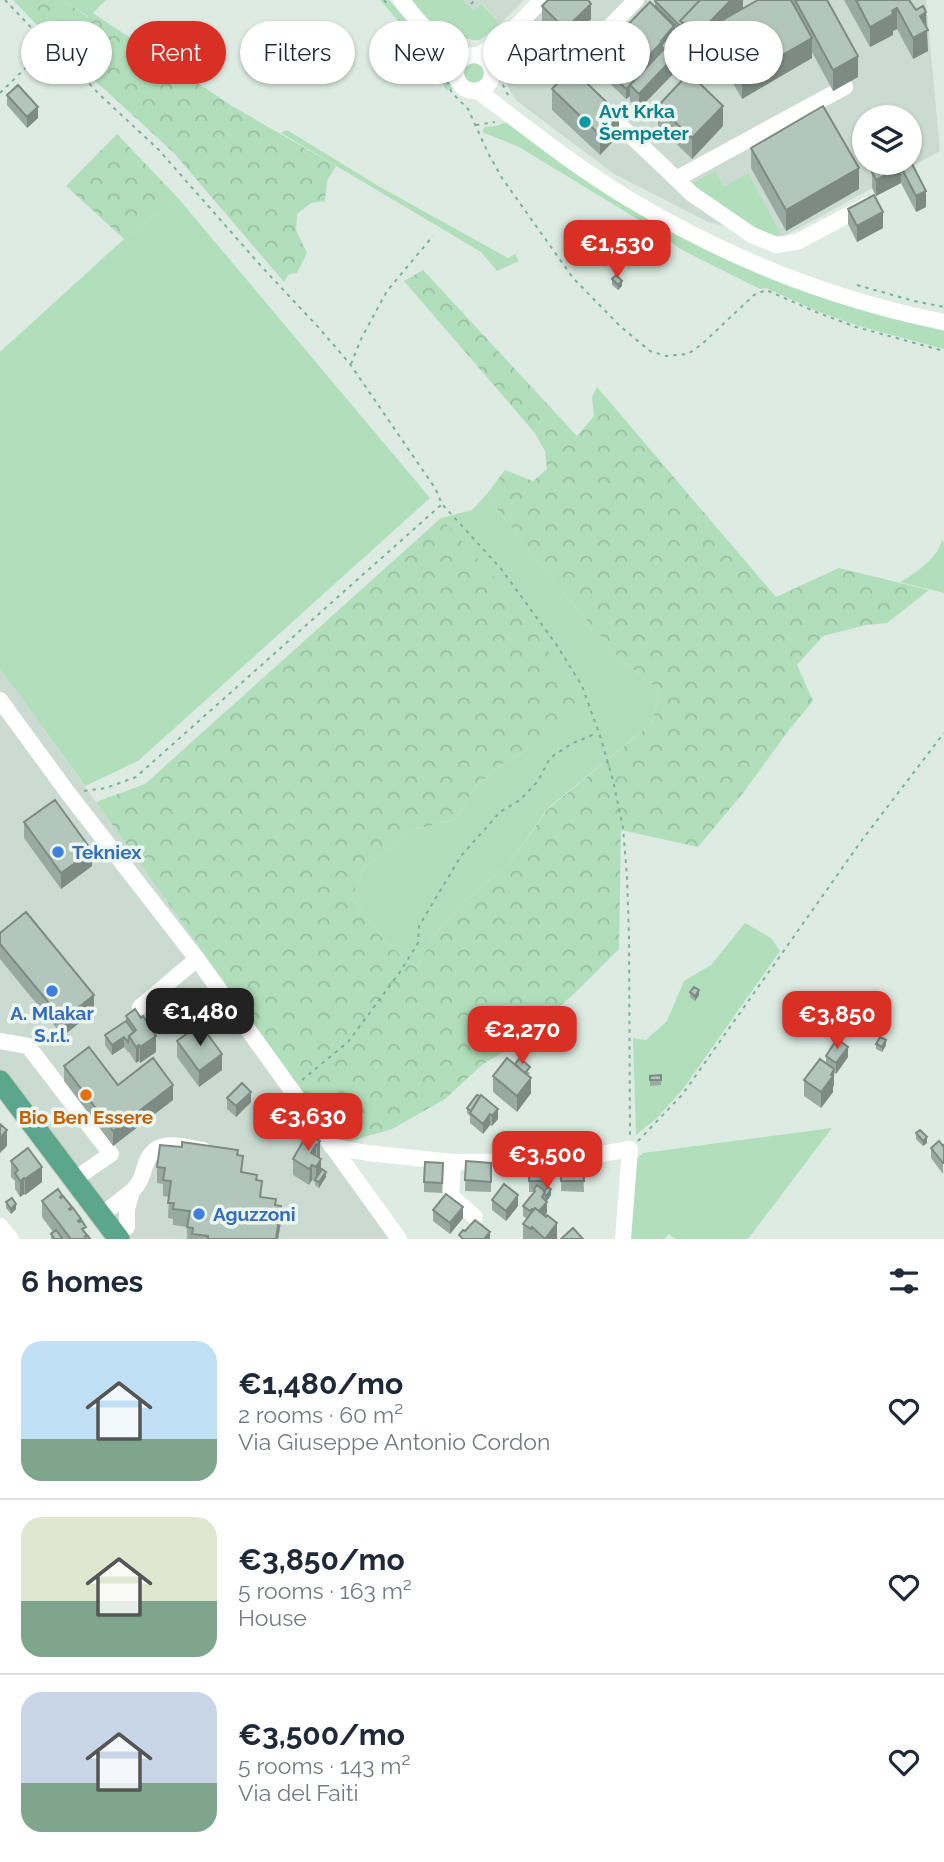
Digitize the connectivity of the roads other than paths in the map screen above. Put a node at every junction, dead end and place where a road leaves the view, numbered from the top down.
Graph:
1 (541, 0) edge
2 (636, 0) edge
3 (396, 5) edge
4 (418, 21) edge
5 (521, 21) edge
6 (615, 21) edge
7 (469, 58) edge
8 (469, 63) edge
9 (482, 65) junction
10 (459, 84) edge
11 (579, 84) edge
12 (845, 87) dead end
13 (478, 91) junction
14 (506, 118) junction
15 (676, 179) junction
16 (867, 205) edge
17 (944, 322) edge
18 (0, 700) edge
19 (197, 959) junction
20 (140, 1007) dead end
21 (0, 1041) edge
22 (0, 1080) edge
23 (331, 1146) junction
24 (218, 1152) edge
25 (453, 1162) junction
26 (75, 1180) junction
27 (132, 1191) junction
28 (102, 1214) junction
29 (475, 1217) edge
30 (0, 1226) edge
31 (127, 1235) edge
32 (11, 1239) edge
33 (399, 1239) edge
34 (623, 1239) edge

1 - 5 street
2 - 6 street
3 - 4 street
7 - 9 street
8 - 9 street
9 - 13 street
9 - 14 street
10 - 13 street
11 - 15 street
12 - 15 street
13 - 14 street
14 - 17 street
15 - 16 street
18 - 19 street
19 - 20 street
19 - 23 street
21 - 26 street
22 - 26 main road
23 - 25 street
23 - 33 street
24 - 27 street
25 - 29 street
25 - 34 street
26 - 28 main road
27 - 28 street
27 - 31 street
28 - 31 main road
30 - 32 street

